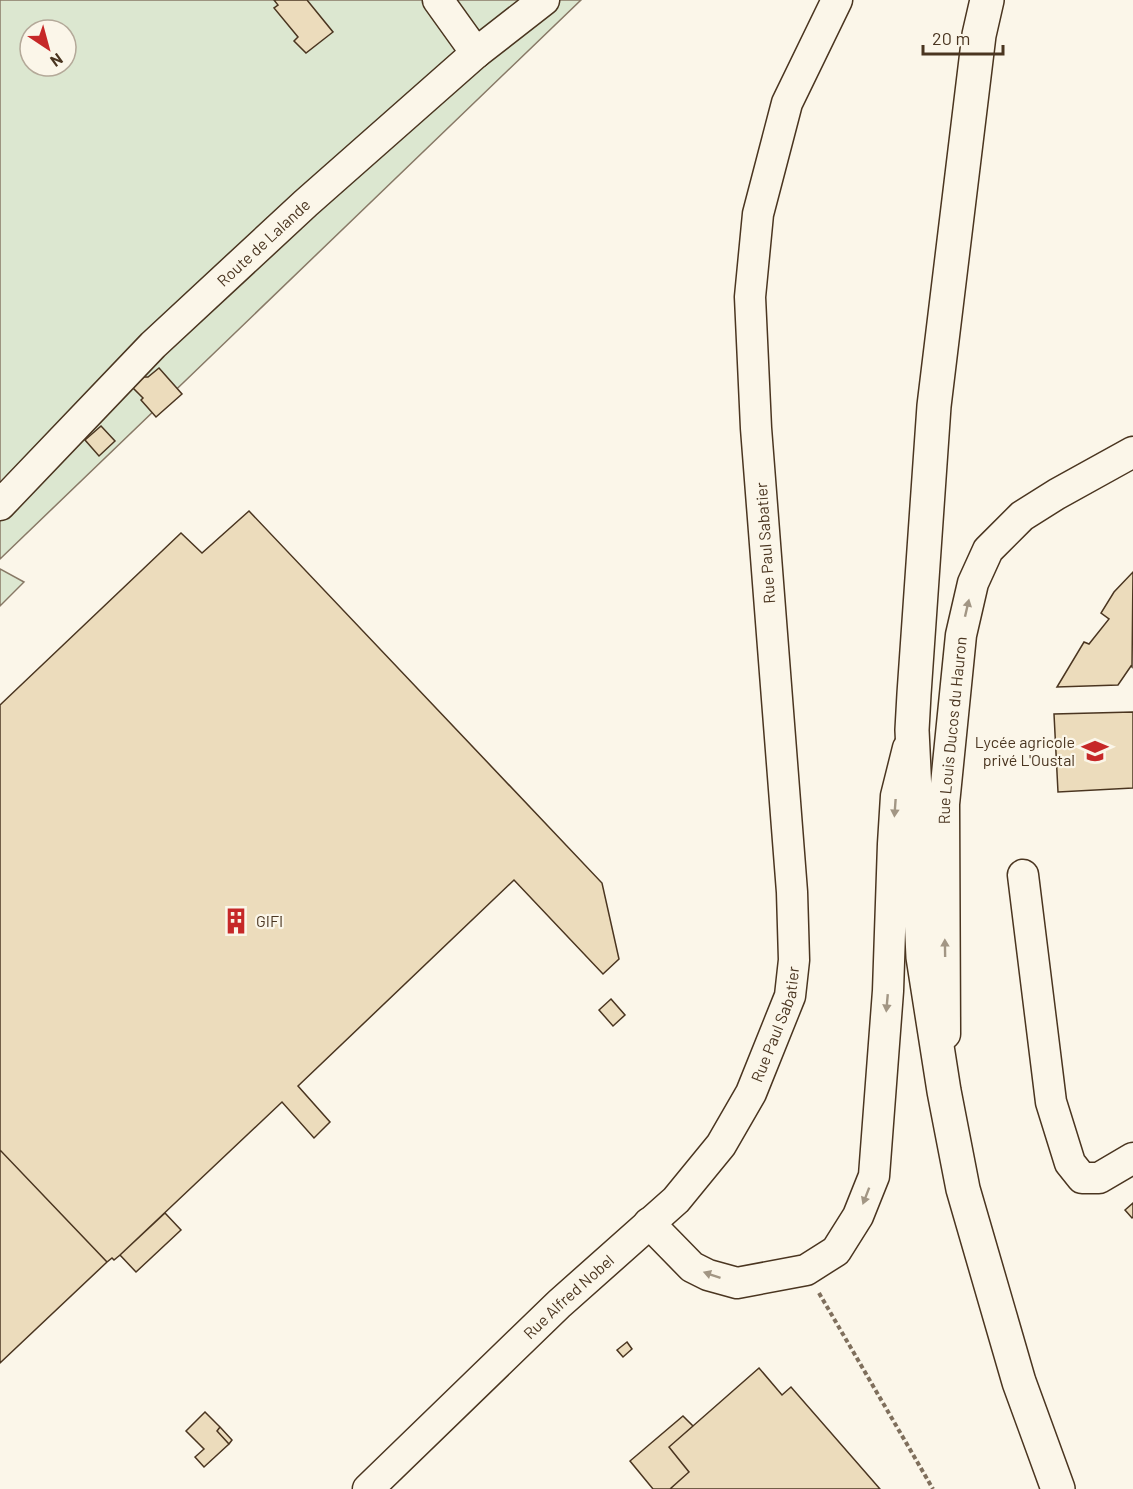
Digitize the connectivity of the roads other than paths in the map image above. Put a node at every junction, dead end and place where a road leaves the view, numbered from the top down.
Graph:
1 (438, 0) edge
2 (544, 0) edge
3 (837, 0) edge
4 (987, 0) edge
5 (476, 52) junction
6 (1133, 452) edge
7 (0, 505) edge
8 (912, 730) junction
9 (1023, 875) dead end
10 (944, 1090) junction
11 (751, 1093) joint
12 (1133, 1158) edge
13 (649, 1223) junction
14 (368, 1489) edge
15 (1058, 1489) edge

1 - 5 street
2 - 5 street, Route de Lalande
3 - 11 street, Rue Paul Sabatier
4 - 8 main road
5 - 7 street, Route de Lalande
10 -> 6 street, Rue Louis Ducos du Hauron
8 - 10 main road
8 -> 13 street
9 - 12 street
10 - 15 main road
11 - 13 street, Rue Alfred Nobel
13 - 14 street, Rue Alfred Nobel

